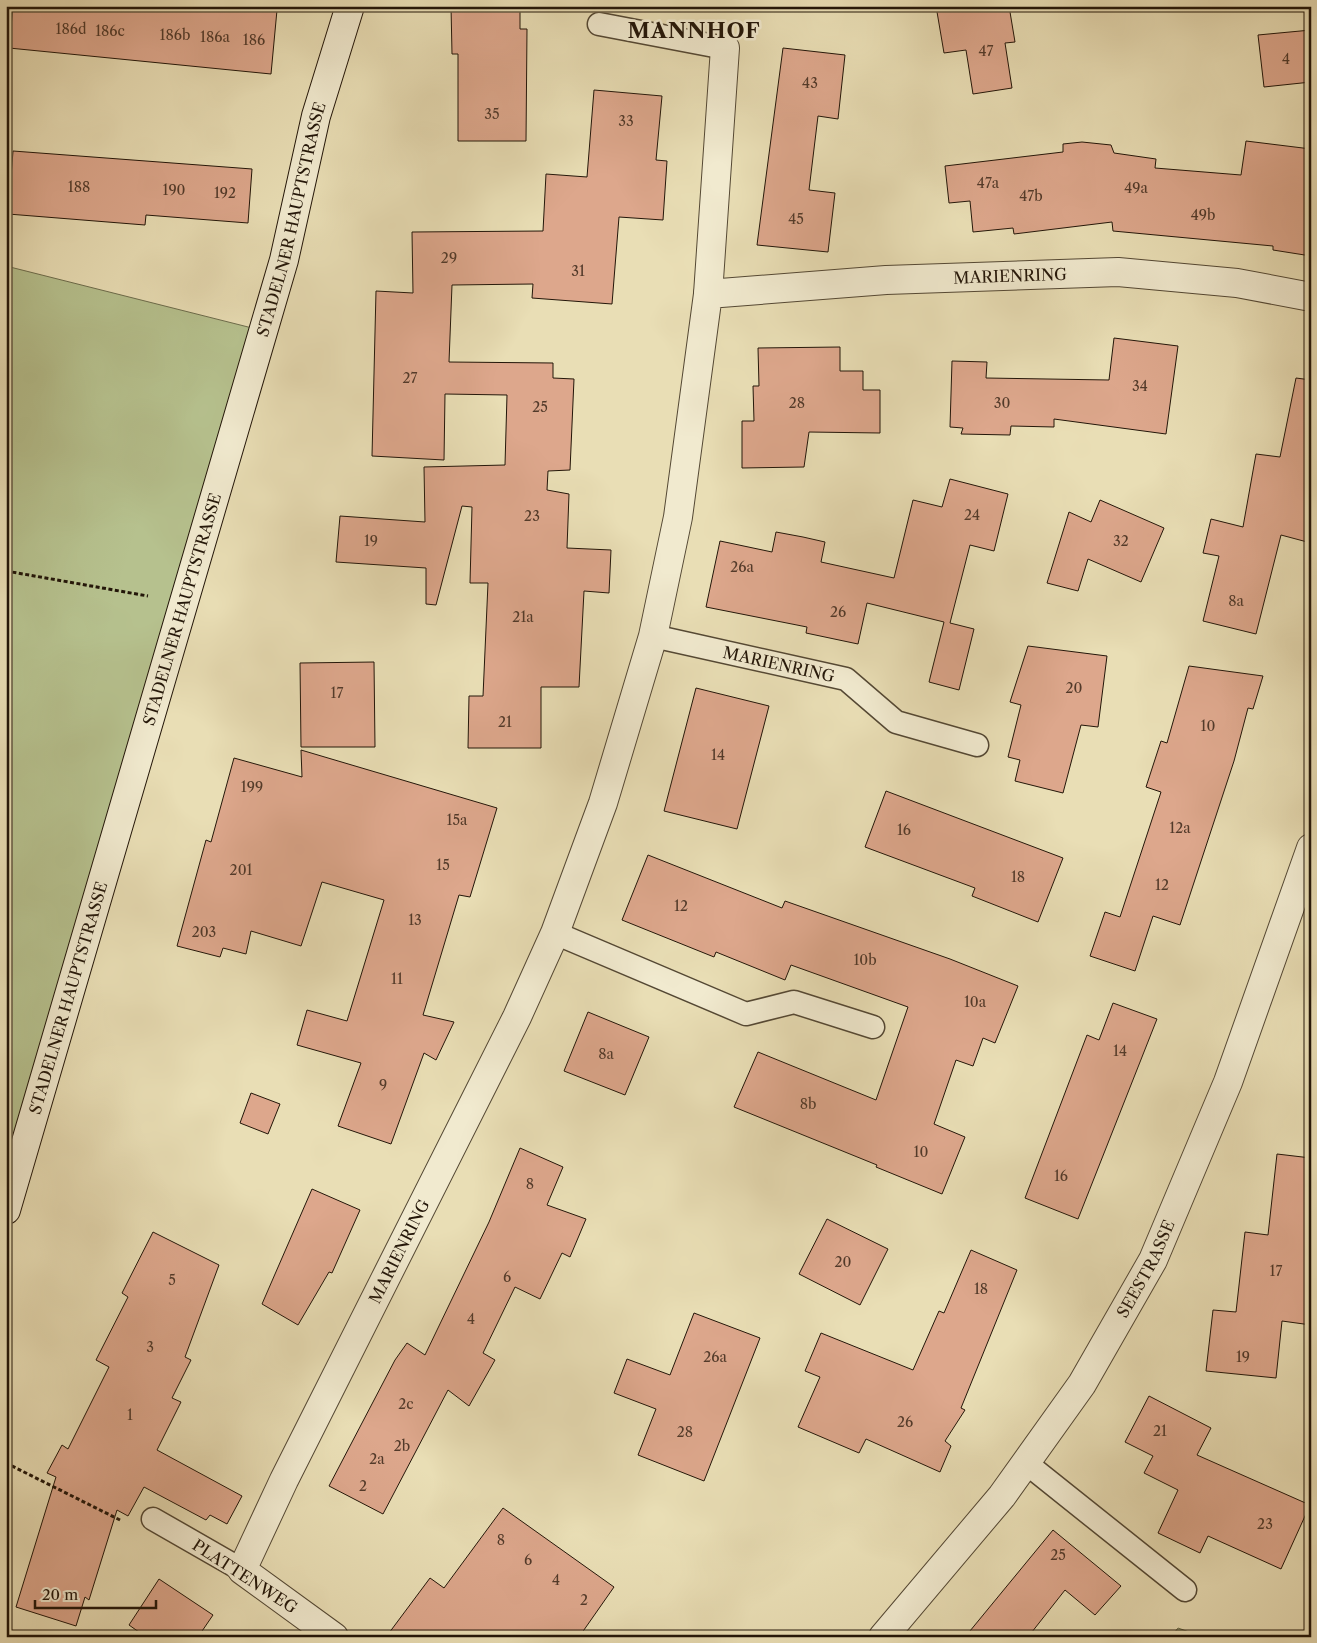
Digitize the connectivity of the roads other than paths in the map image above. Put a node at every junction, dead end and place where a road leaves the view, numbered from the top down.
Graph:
1 (350, 6) edge
2 (598, 24) dead end
3 (725, 48) joint
4 (708, 294) junction
5 (1311, 297) edge
6 (653, 636) junction
7 (977, 745) dead end
8 (1311, 848) edge
9 (555, 933) junction
10 (873, 1027) dead end
11 (6, 1210) edge
12 (1026, 1463) junction
13 (153, 1518) road end
14 (242, 1570) junction
15 (1185, 1590) dead end
16 (334, 1637) edge
17 (883, 1637) edge

1 - 11 street, STADELNER HAUPTSTRASSE
2 - 3 lane
3 - 4 street, MARIENRING
4 - 5 street, MARIENRING
4 - 6 street, MARIENRING
6 - 7 lane, MARIENRING
6 - 9 street, MARIENRING
8 - 12 street, SEESTRASSE
9 - 10 lane
9 - 14 street, MARIENRING
12 - 15 lane
12 - 17 street, SEESTRASSE
13 - 14 lane, PLATTENWEG
14 - 16 street, PLATTENWEG

